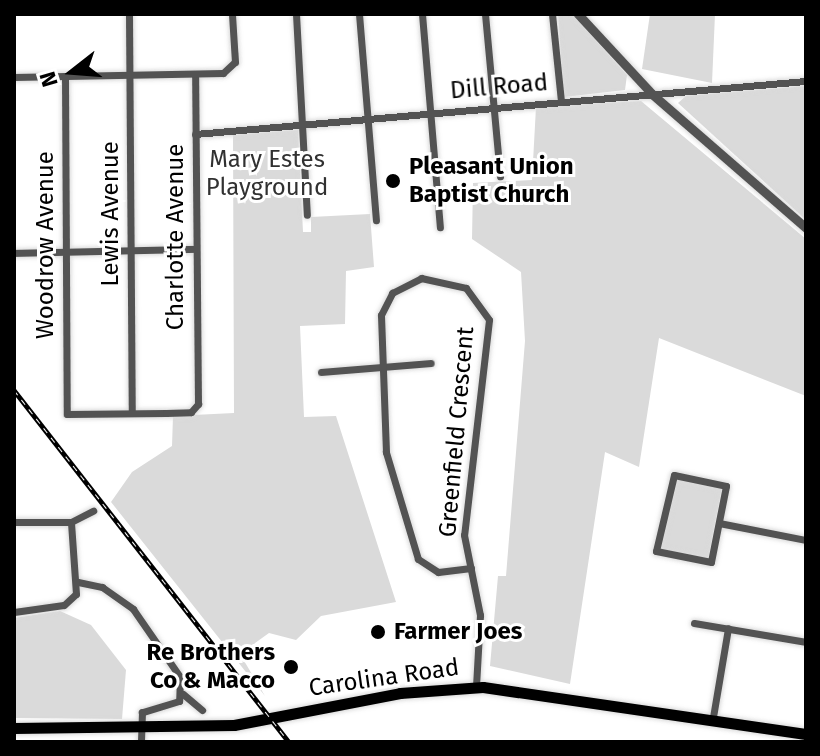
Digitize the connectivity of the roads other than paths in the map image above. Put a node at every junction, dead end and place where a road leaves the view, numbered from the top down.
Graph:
1 (129, 14) edge
2 (232, 14) edge
3 (296, 14) edge
4 (359, 14) edge
5 (422, 14) edge
6 (485, 14) edge
7 (552, 14) edge
8 (578, 14) edge
9 (130, 75) junction
10 (195, 75) junction
11 (65, 76) junction
12 (14, 77) edge
13 (806, 81) edge
14 (652, 94) junction
15 (561, 101) junction
16 (494, 107) junction
17 (431, 112) junction
18 (368, 117) junction
19 (303, 123) junction
20 (195, 134) junction
21 (500, 176) dead end
22 (307, 215) dead end
23 (376, 220) dead end
24 (440, 227) dead end
25 (806, 228) edge
26 (196, 249) junction
27 (131, 251) junction
28 (65, 252) junction
29 (14, 253) edge
30 (431, 363) dead end
31 (380, 370) junction
32 (321, 372) dead end
33 (132, 413) junction
34 (93, 511) dead end
35 (14, 522) edge
36 (71, 522) junction
37 (719, 523) junction
38 (806, 540) edge
39 (471, 568) junction
40 (78, 582) junction
41 (14, 612) edge
42 (694, 623) dead end
43 (728, 628) junction
44 (806, 642) edge
45 (476, 687) junction
46 (183, 694) junction
47 (202, 710) dead end
48 (713, 717) junction
49 (14, 728) edge
50 (806, 734) edge
51 (141, 736) edge

1 - 9 street, Lewis Avenue
2 - 10 street
3 - 19 street
4 - 18 street
5 - 17 street
6 - 16 street
7 - 15 street
8 - 14 street
9 - 10 street
9 - 11 street
9 - 27 street, Lewis Avenue
10 - 20 street, Charlotte Avenue
11 - 12 street
11 - 28 street, Woodrow Avenue
13 - 14 street, Dill Road
14 - 15 street, Dill Road
14 - 25 street
15 - 16 street, Dill Road
16 - 17 street, Dill Road
16 - 21 street
17 - 18 street, Dill Road
17 - 24 street
18 - 19 street, Dill Road
18 - 23 street
19 - 20 street, Dill Road
19 - 22 street
20 - 26 street, Charlotte Avenue
26 - 27 street
26 - 33 street, Charlotte Avenue
27 - 28 street
27 - 33 street, Lewis Avenue
28 - 29 street
28 - 33 street, Woodrow Avenue
30 - 31 street
31 - 32 street
31 - 39 street, Greenfield Crescent
31 - 39 street, Greenfield Crescent
34 - 36 street
35 - 36 street
36 - 40 street
37 - 37 street
37 - 38 street
39 - 45 street, Greenfield Crescent
40 - 41 street
40 - 46 street
42 - 43 street
43 - 44 street
43 - 48 street
45 - 48 main road, Carolina Road
45 - 51 main road, Carolina Road
46 - 47 street
46 - 51 street
48 - 50 main road, Carolina Road
49 - 51 main road, Carolina Road

